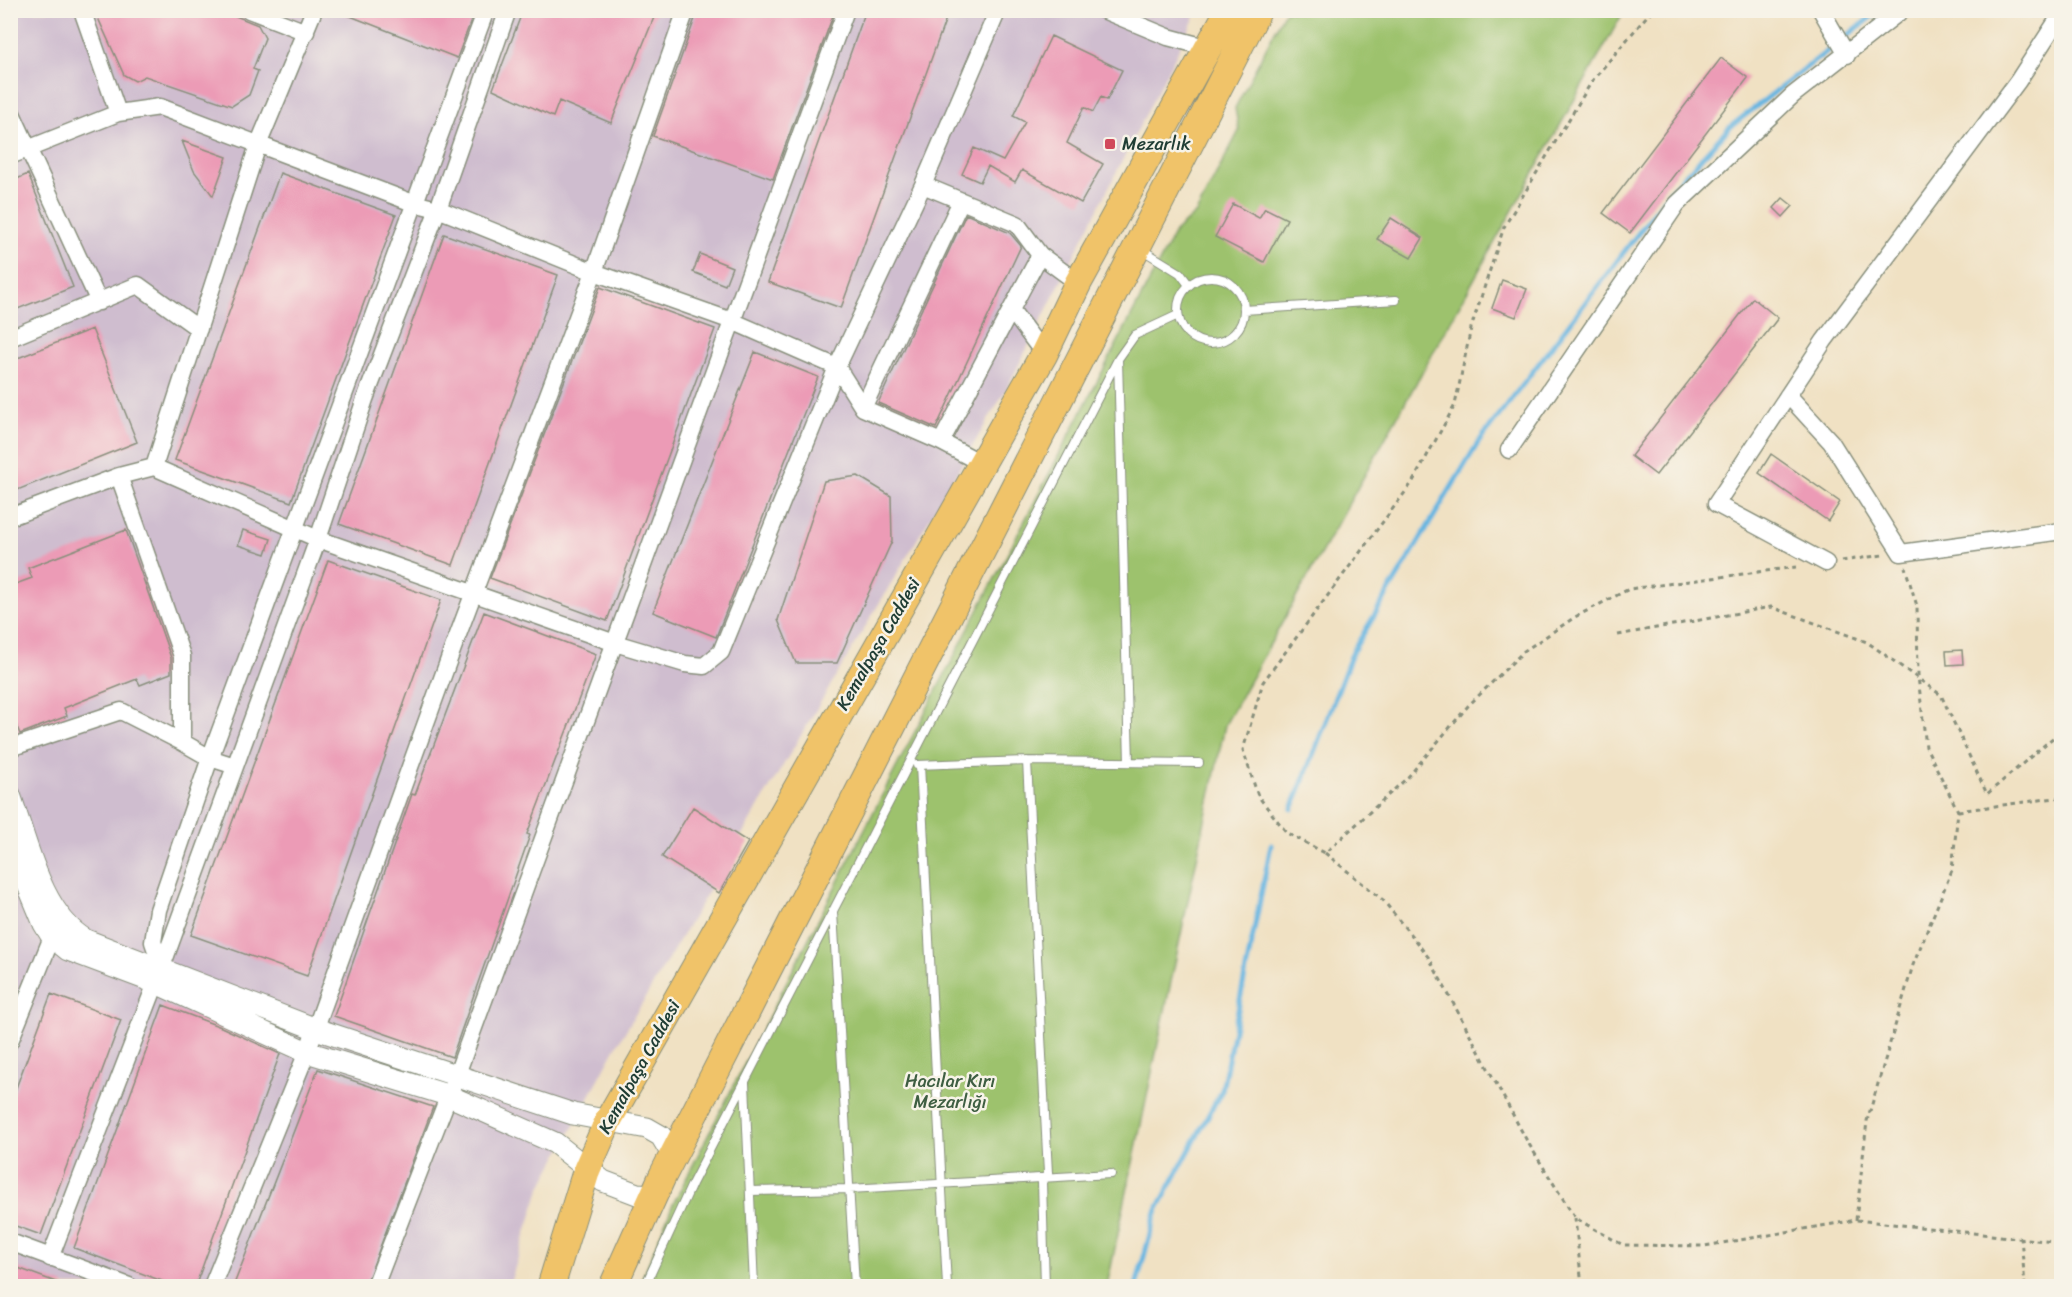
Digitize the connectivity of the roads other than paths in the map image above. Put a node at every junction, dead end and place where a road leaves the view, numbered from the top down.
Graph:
1 (82, 10) edge
2 (249, 10) edge
3 (314, 10) edge
4 (486, 10) edge
5 (508, 10) edge
6 (686, 10) edge
7 (846, 10) edge
8 (998, 10) edge
9 (1103, 10) edge
10 (1229, 10) edge
11 (1258, 10) edge
12 (1821, 10) edge
13 (1902, 10) edge
14 (2061, 13) edge
15 (306, 32) junction
16 (1209, 48) junction
17 (1845, 51) junction
18 (10, 109) edge
19 (118, 113) junction
20 (258, 145) junction
21 (27, 149) junction
22 (10, 156) edge
23 (923, 185) junction
24 (961, 201) junction
25 (413, 203) junction
26 (438, 209) junction
27 (1138, 247) junction
28 (1040, 255) junction
29 (594, 272) junction
30 (1078, 283) junction
31 (1189, 285) junction
32 (1396, 300) dead end
33 (99, 302) junction
34 (1244, 310) junction
35 (1012, 311) junction
36 (1178, 315) junction
37 (732, 321) junction
38 (199, 329) junction
39 (10, 338) edge
40 (1044, 354) junction
41 (1118, 359) junction
42 (837, 367) junction
43 (1788, 395) junction
44 (863, 408) junction
45 (941, 442) junction
46 (1509, 450) dead end
47 (981, 463) junction
48 (154, 467) junction
49 (118, 476) junction
50 (10, 517) edge
51 (295, 529) junction
52 (2061, 531) edge
53 (318, 539) junction
54 (1826, 563) road end
55 (474, 593) junction
56 (615, 643) junction
57 (182, 742) junction
58 (10, 748) edge
59 (210, 758) junction
60 (1027, 761) junction
61 (909, 762) junction
62 (1129, 762) junction
63 (1199, 763) dead end
64 (920, 765) junction
65 (235, 766) junction
66 (10, 795) edge
67 (13, 855) edge
68 (833, 912) junction
69 (52, 937) junction
70 (159, 972) junction
71 (316, 1029) junction
72 (10, 1041) edge
73 (308, 1052) junction
74 (457, 1074) junction
75 (745, 1081) junction
76 (447, 1095) junction
77 (609, 1119) junction
78 (673, 1156) junction
79 (586, 1168) junction
80 (1111, 1174) dead end
81 (1045, 1178) junction
82 (942, 1184) junction
83 (849, 1189) junction
84 (750, 1191) junction
85 (653, 1196) junction
86 (10, 1242) edge
87 (50, 1257) junction
88 (129, 1287) edge
89 (212, 1287) edge
90 (375, 1287) edge
91 (551, 1287) edge
92 (613, 1287) edge
93 (645, 1287) edge
94 (753, 1287) edge
95 (855, 1287) edge
96 (947, 1287) edge
97 (1045, 1287) edge

1 - 19 street
2 - 15 street
3 - 15 street
4 - 25 street
5 - 26 street
6 - 29 street
7 - 37 street
8 - 23 street
9 - 16 street
10 - 16 main road, Kemalpaşa Caddesi
11 - 27 main road
12 - 17 street
13 - 17 street
14 - 43 street
15 - 20 street
16 - 30 main road, Kemalpaşa Caddesi
17 - 46 street
18 - 21 street
19 - 20 street
19 - 21 street
20 - 25 street
20 - 38 street
21 - 22 street
21 - 33 street
23 - 24 street
23 - 42 street
24 - 28 street
24 - 44 street
25 - 26 street
25 - 51 street
26 - 29 street
26 - 53 street
27 - 31 lane
27 - 78 main road
28 - 30 street
28 - 35 street
29 - 37 street
29 - 55 street
30 - 40 main road, Kemalpaşa Caddesi
31 - 34 lane
31 - 36 lane
32 - 34 lane
33 - 38 street
33 - 39 street
34 - 36 lane
35 - 40 street
35 - 45 street
36 - 41 lane
37 - 42 street
37 - 56 street
38 - 48 street
40 - 47 main road, Kemalpaşa Caddesi
41 - 61 lane
41 - 62 lane
42 - 44 street
42 - 56 street
43 - 52 street
43 - 54 street
44 - 45 street
45 - 47 street
47 - 77 main road, Kemalpaşa Caddesi
48 - 49 street
48 - 51 street
49 - 50 street
49 - 57 street
51 - 53 street
51 - 59 street
53 - 55 street
53 - 65 street
55 - 56 street
55 - 71 street
56 - 74 street
57 - 58 street
57 - 59 street
59 - 65 street
59 - 70 street
60 - 62 lane
60 - 64 lane
60 - 81 lane
61 - 64 lane
61 - 68 lane
62 - 63 lane
64 - 82 lane
65 - 70 street
66 - 70 street
67 - 69 street
68 - 75 lane
68 - 83 lane
69 - 70 street
69 - 72 street
70 - 71 street
70 - 73 street
70 - 87 street
71 - 73 street
71 - 74 street
73 - 76 street
73 - 89 street
74 - 76 street
74 - 77 street
75 - 84 lane
75 - 93 lane
76 - 79 street
76 - 90 street
77 - 78 street
77 - 79 main road, Kemalpaşa Caddesi
78 - 85 main road
79 - 85 street
79 - 91 main road, Kemalpaşa Caddesi
80 - 81 lane
81 - 82 lane
81 - 97 lane
82 - 83 lane
82 - 96 lane
83 - 84 lane
83 - 95 lane
84 - 94 lane
85 - 92 main road
86 - 87 street
87 - 88 street

